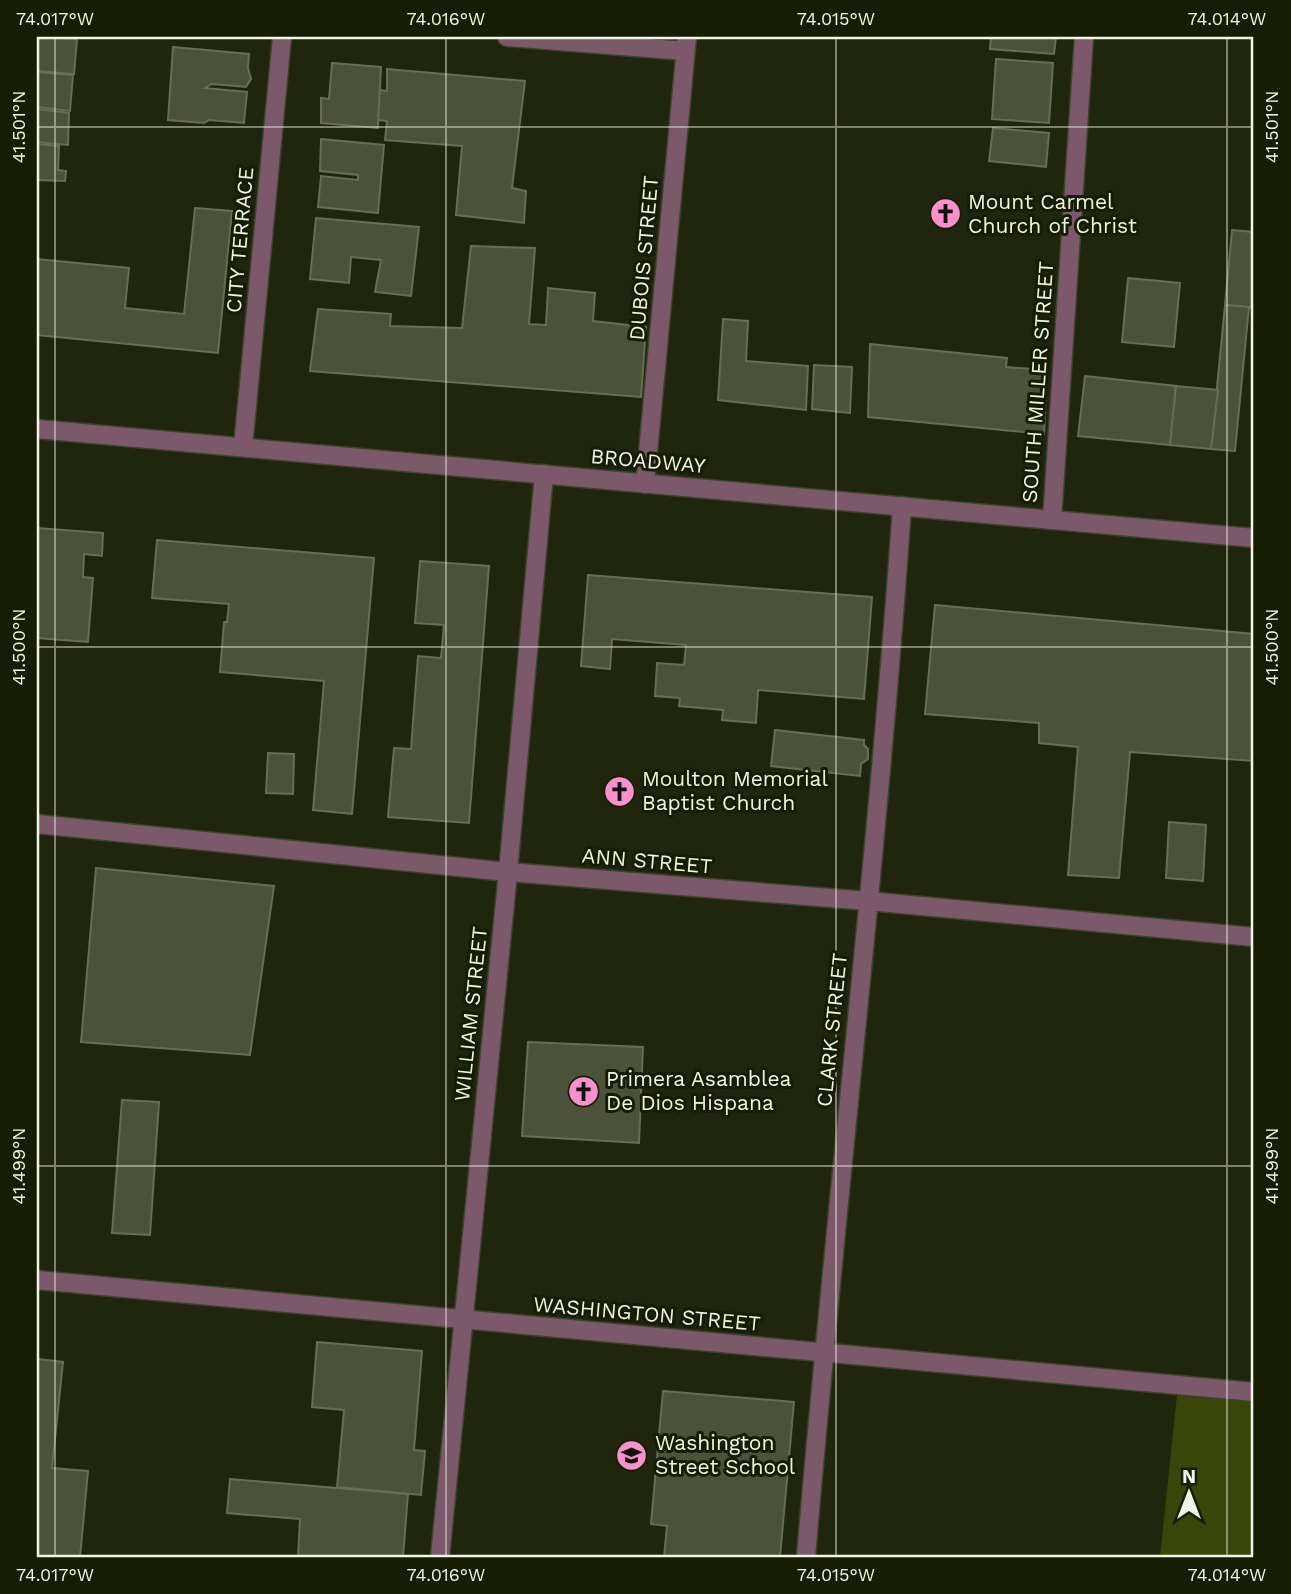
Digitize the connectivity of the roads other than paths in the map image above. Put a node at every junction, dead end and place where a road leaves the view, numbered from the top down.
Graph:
1 (282, 37) edge
2 (507, 37) edge
3 (1084, 37) edge
4 (686, 44) edge
5 (37, 429) edge
6 (243, 447) junction
7 (544, 474) junction
8 (645, 484) junction
9 (902, 506) junction
10 (1052, 520) junction
11 (1254, 538) edge
12 (37, 824) edge
13 (508, 872) junction
14 (868, 901) junction
15 (1254, 937) edge
16 (37, 1280) edge
17 (463, 1320) junction
18 (823, 1353) junction
19 (1254, 1392) edge
20 (440, 1557) edge
21 (806, 1557) edge

1 - 6 street, CITY TERRACE
2 - 4 street
3 - 10 street, SOUTH MILLER STREET
4 - 8 street, DUBOIS STREET
5 - 6 street, BROADWAY
6 - 7 street, BROADWAY
7 - 8 street, BROADWAY
7 - 13 street, WILLIAM STREET
8 - 9 street, BROADWAY
9 - 10 street, BROADWAY
9 - 14 street, CLARK STREET
10 - 11 street, BROADWAY
12 - 13 street, ANN STREET
13 - 14 street, ANN STREET
13 - 17 street, WILLIAM STREET
14 - 15 street, ANN STREET
14 - 18 street, CLARK STREET
16 - 17 street, WASHINGTON STREET
17 - 18 street, WASHINGTON STREET
17 - 20 street, WILLIAM STREET
18 - 19 street, WASHINGTON STREET
18 - 21 street, CLARK STREET

